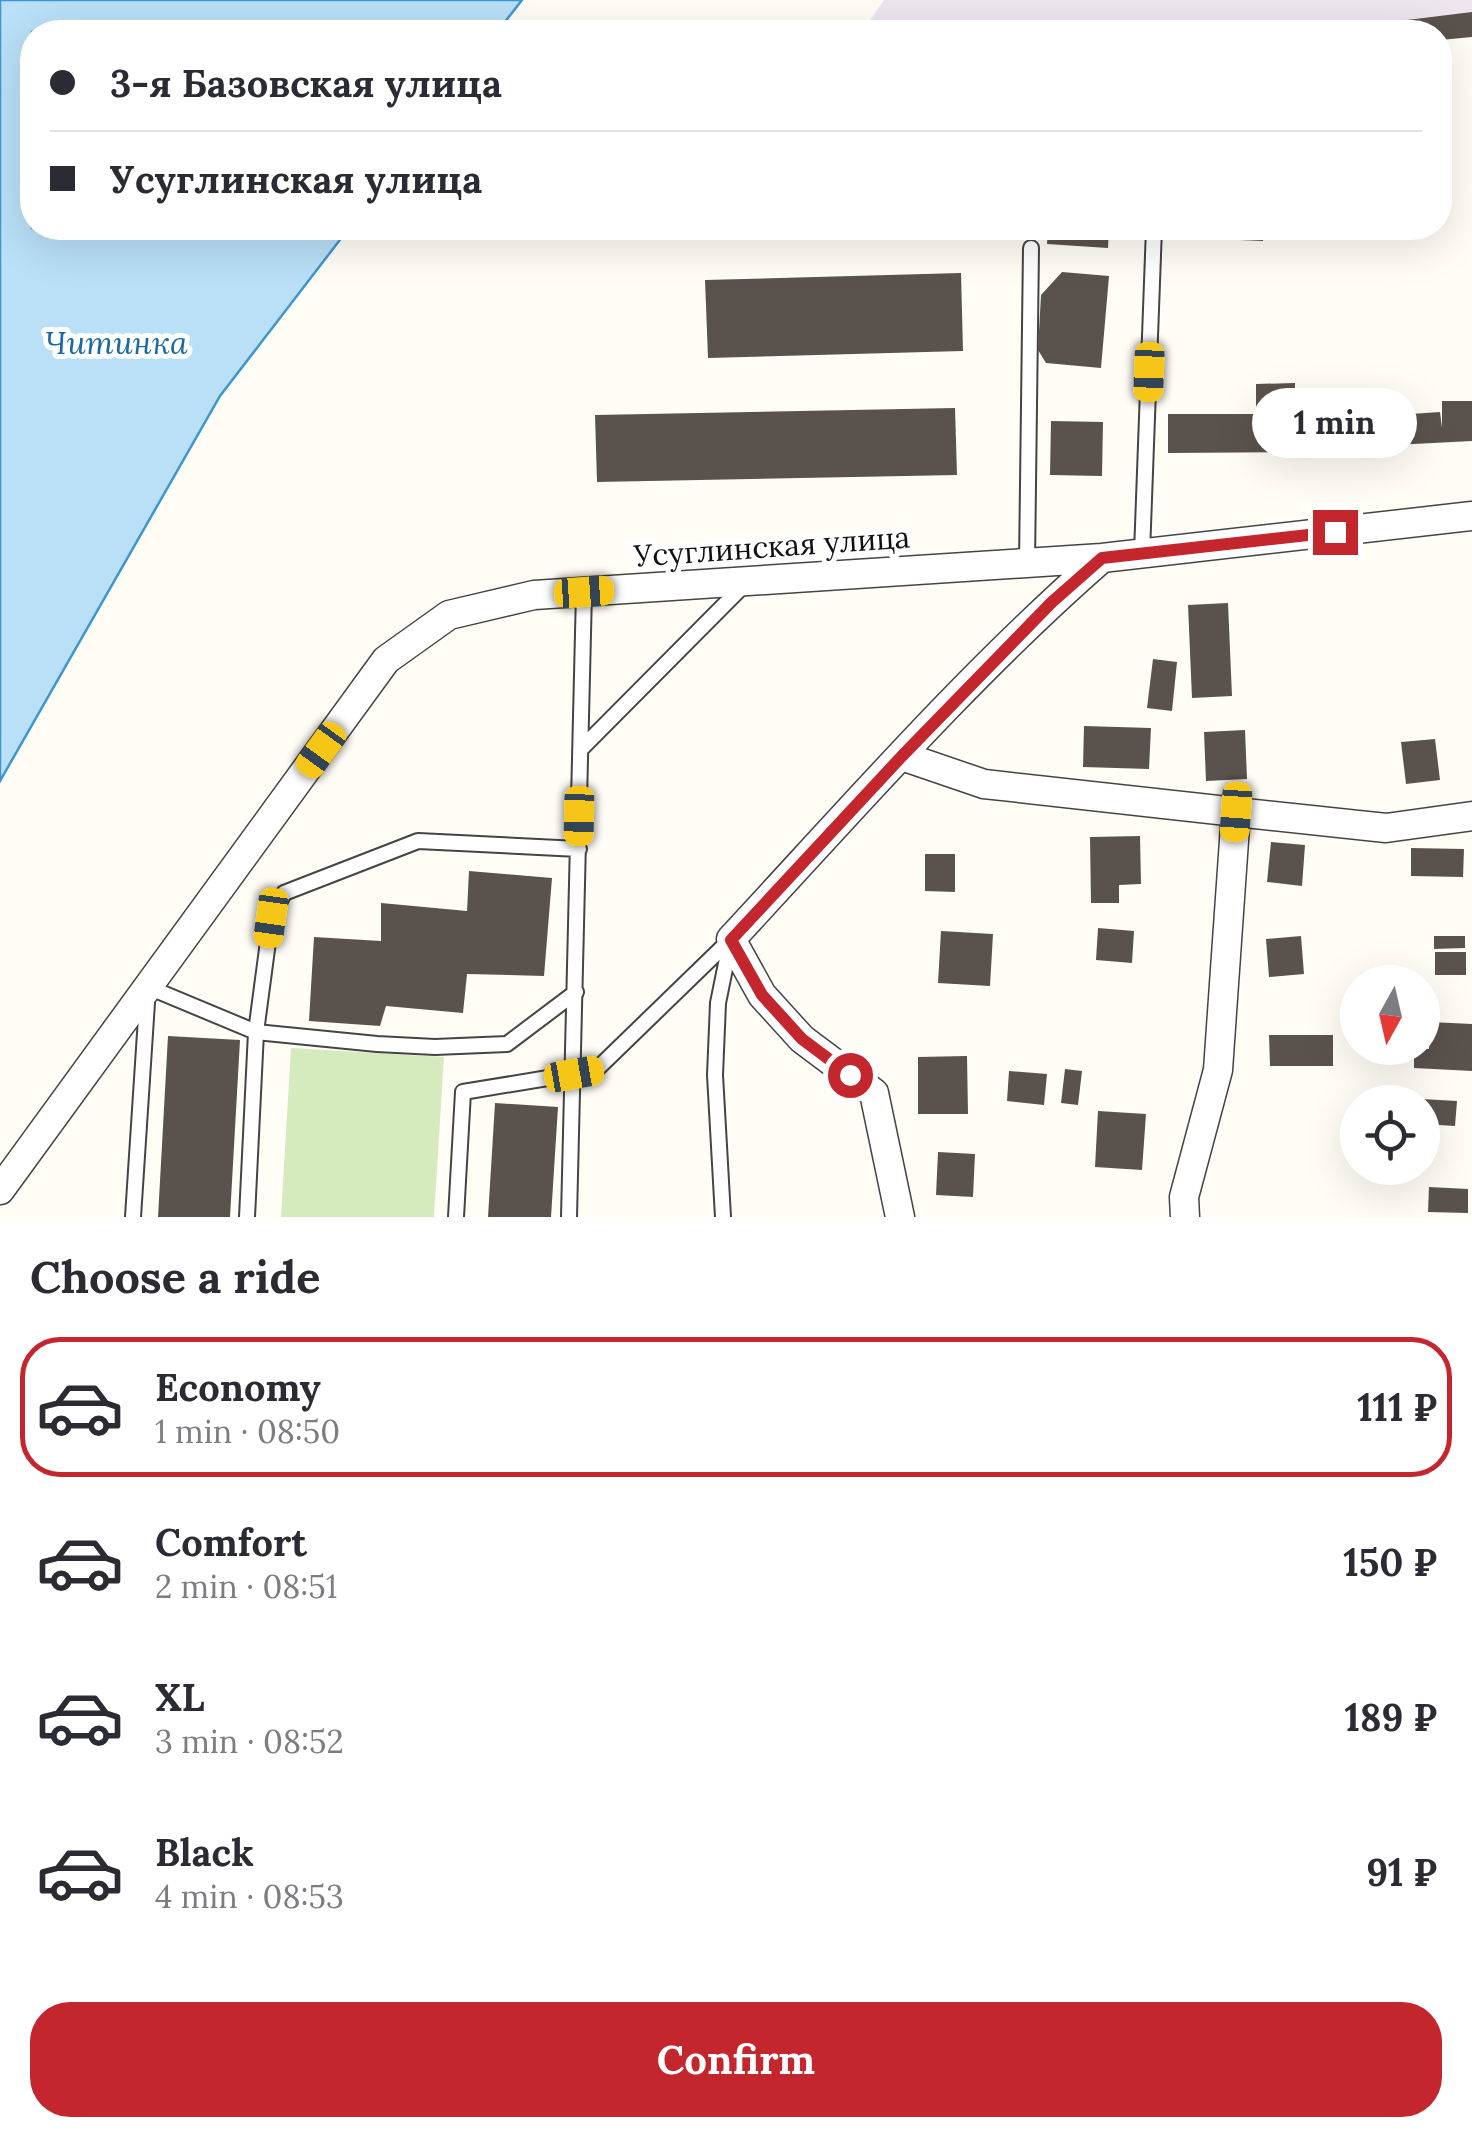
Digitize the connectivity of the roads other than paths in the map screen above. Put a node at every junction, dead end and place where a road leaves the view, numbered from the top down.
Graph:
1 (1154, 240) edge
2 (1031, 248) dead end
3 (1472, 516) edge
4 (1142, 554) junction
5 (1102, 558) junction
6 (1026, 563) junction
7 (748, 581) junction
8 (584, 592) junction
9 (581, 749) junction
10 (902, 756) junction
11 (1236, 812) junction
12 (1472, 816) edge
13 (578, 849) junction
14 (731, 940) junction
15 (148, 987) junction
16 (576, 992) junction
17 (256, 1032) junction
18 (574, 1074) junction
19 (0, 1190) edge
20 (133, 1217) edge
21 (246, 1217) edge
22 (456, 1217) edge
23 (569, 1217) edge
24 (723, 1217) edge
25 (900, 1217) edge
26 (1184, 1217) edge

1 - 4 lane
2 - 6 lane
3 - 4 street, Усуглинская улица
4 - 5 street, Усуглинская улица
5 - 6 street, Усуглинская улица
5 - 10 street
6 - 7 street, Усуглинская улица
7 - 8 street, Усуглинская улица
7 - 9 lane
8 - 9 lane
8 - 15 street, Усуглинская улица
9 - 13 lane
10 - 11 street
10 - 14 street
11 - 12 street
11 - 26 street
13 - 16 lane
13 - 17 lane
14 - 18 lane
14 - 24 lane
14 - 25 street
15 - 17 lane
15 - 19 street, Усуглинская улица
15 - 20 lane
16 - 17 lane
16 - 18 lane
17 - 21 lane
18 - 22 lane
18 - 23 lane

